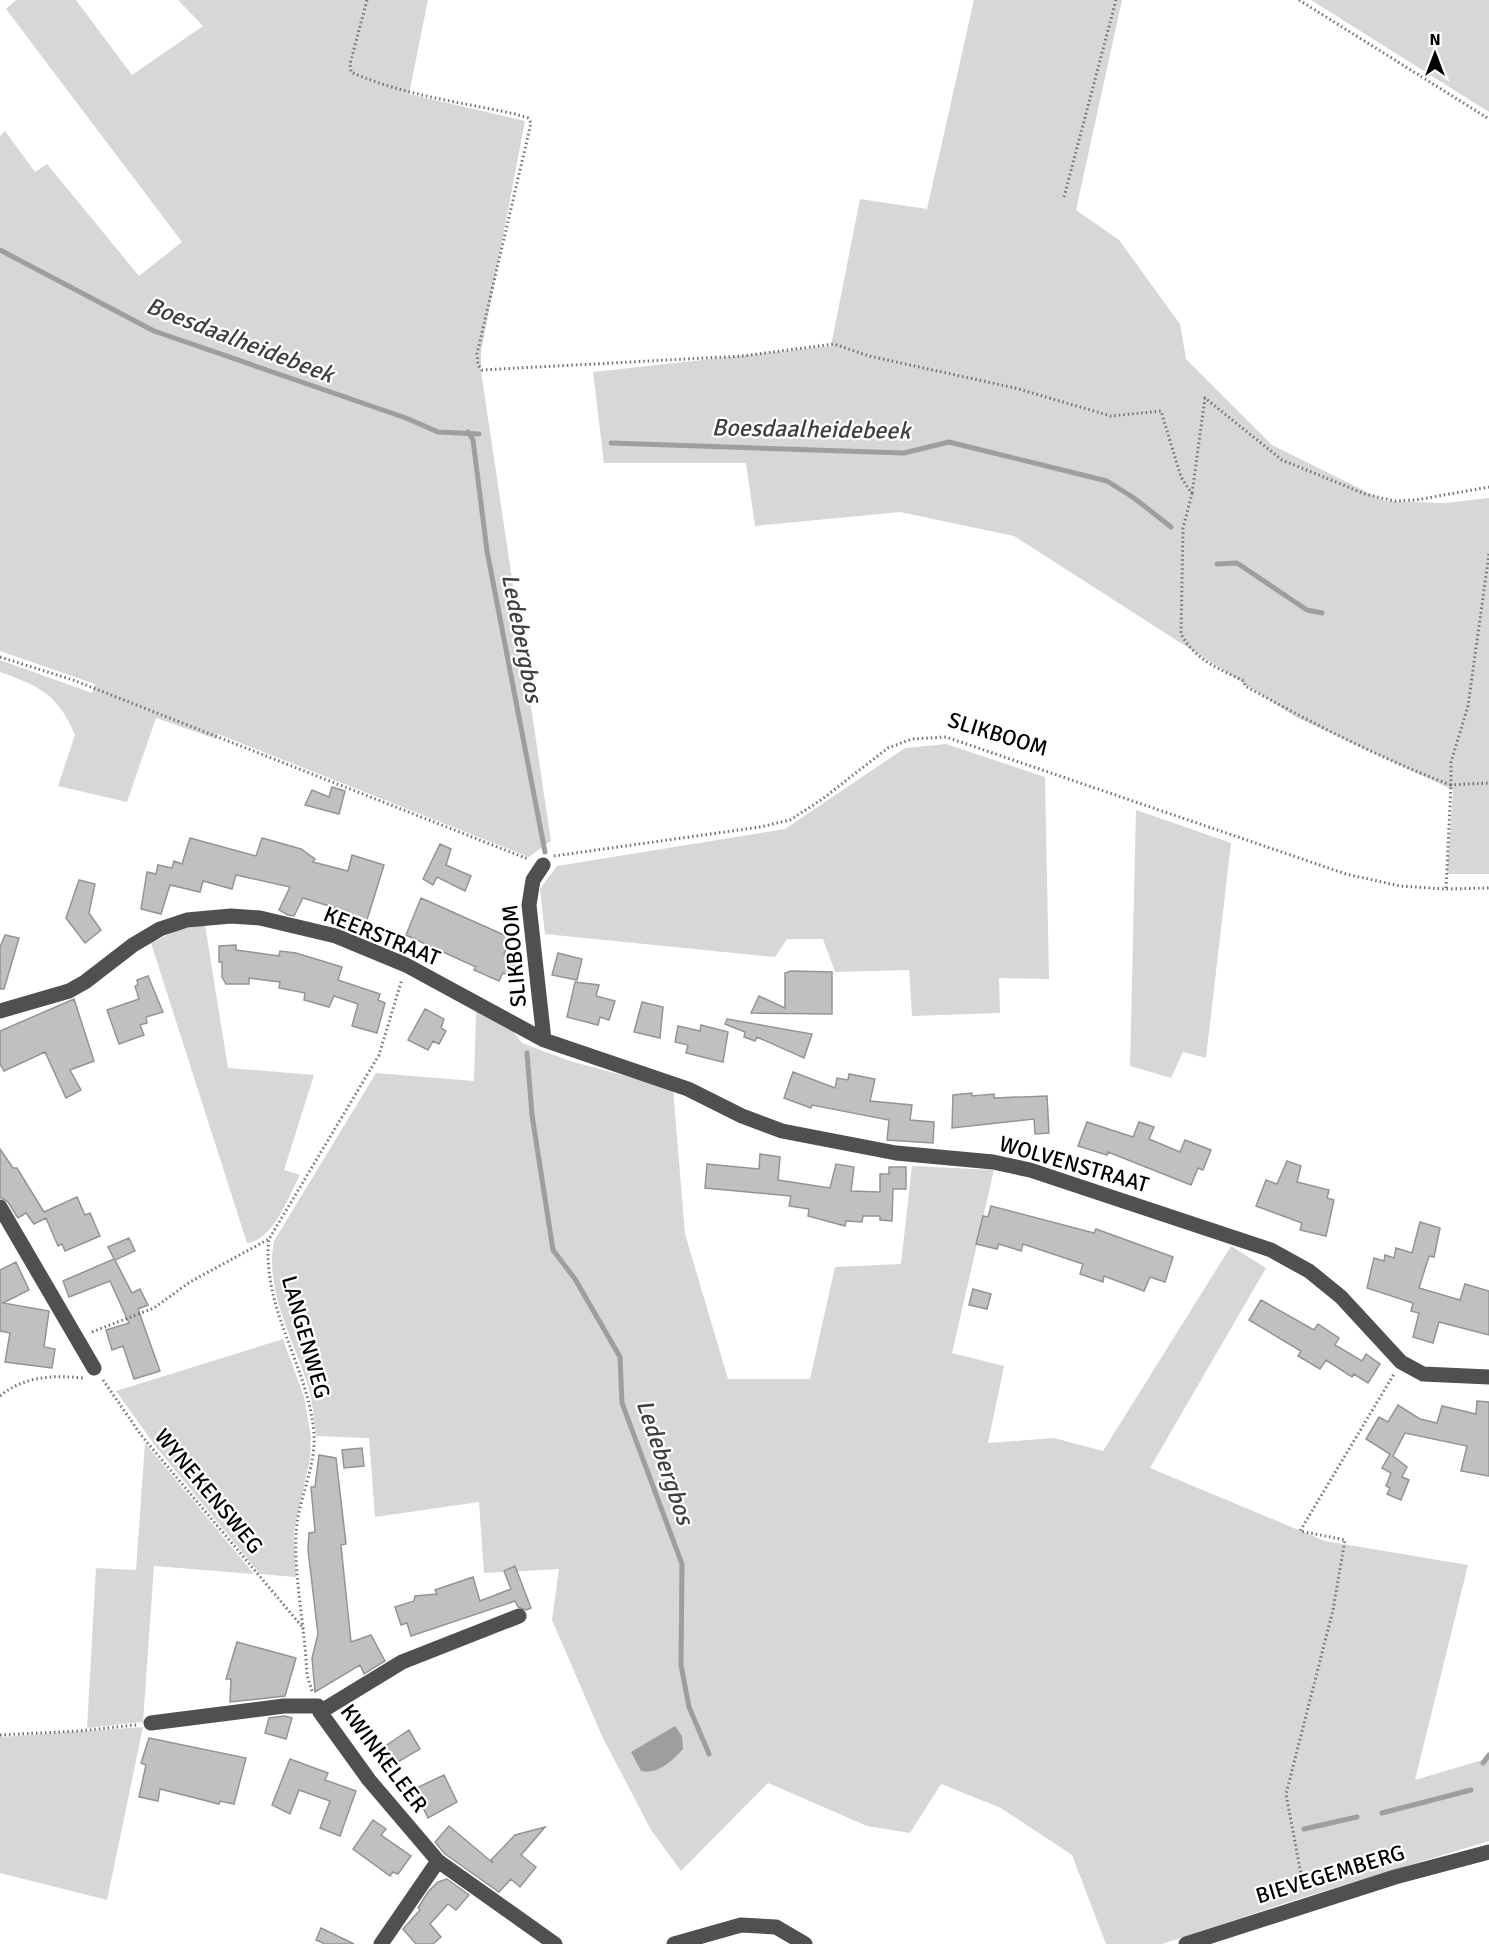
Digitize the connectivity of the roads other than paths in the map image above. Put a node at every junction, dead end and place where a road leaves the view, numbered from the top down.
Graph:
1 (543, 865) road end
2 (0, 1011) edge
3 (544, 1040) junction
4 (575, 1053) joint
5 (0, 1207) edge
6 (98, 1374) road end
7 (1489, 1377) edge
8 (519, 1616) dead end
9 (318, 1706) road end
10 (151, 1723) road end
11 (1489, 1852) edge
12 (438, 1861) junction
13 (381, 1944) edge
14 (555, 1944) edge
15 (674, 1944) edge
16 (805, 1944) edge
17 (1186, 1944) edge

1 - 3 street, SLIKBOOM
2 - 3 street, KEERSTRAAT
3 - 4 street, KEERSTRAAT
4 - 7 street, WOLVENSTRAAT
5 - 6 street
8 - 12 street, KWINKELEER
9 - 10 street, KWINKELEER
11 - 17 street, BIEVEGEMBERG
12 - 13 street
12 - 14 street, KWINKELEER
15 - 16 street

